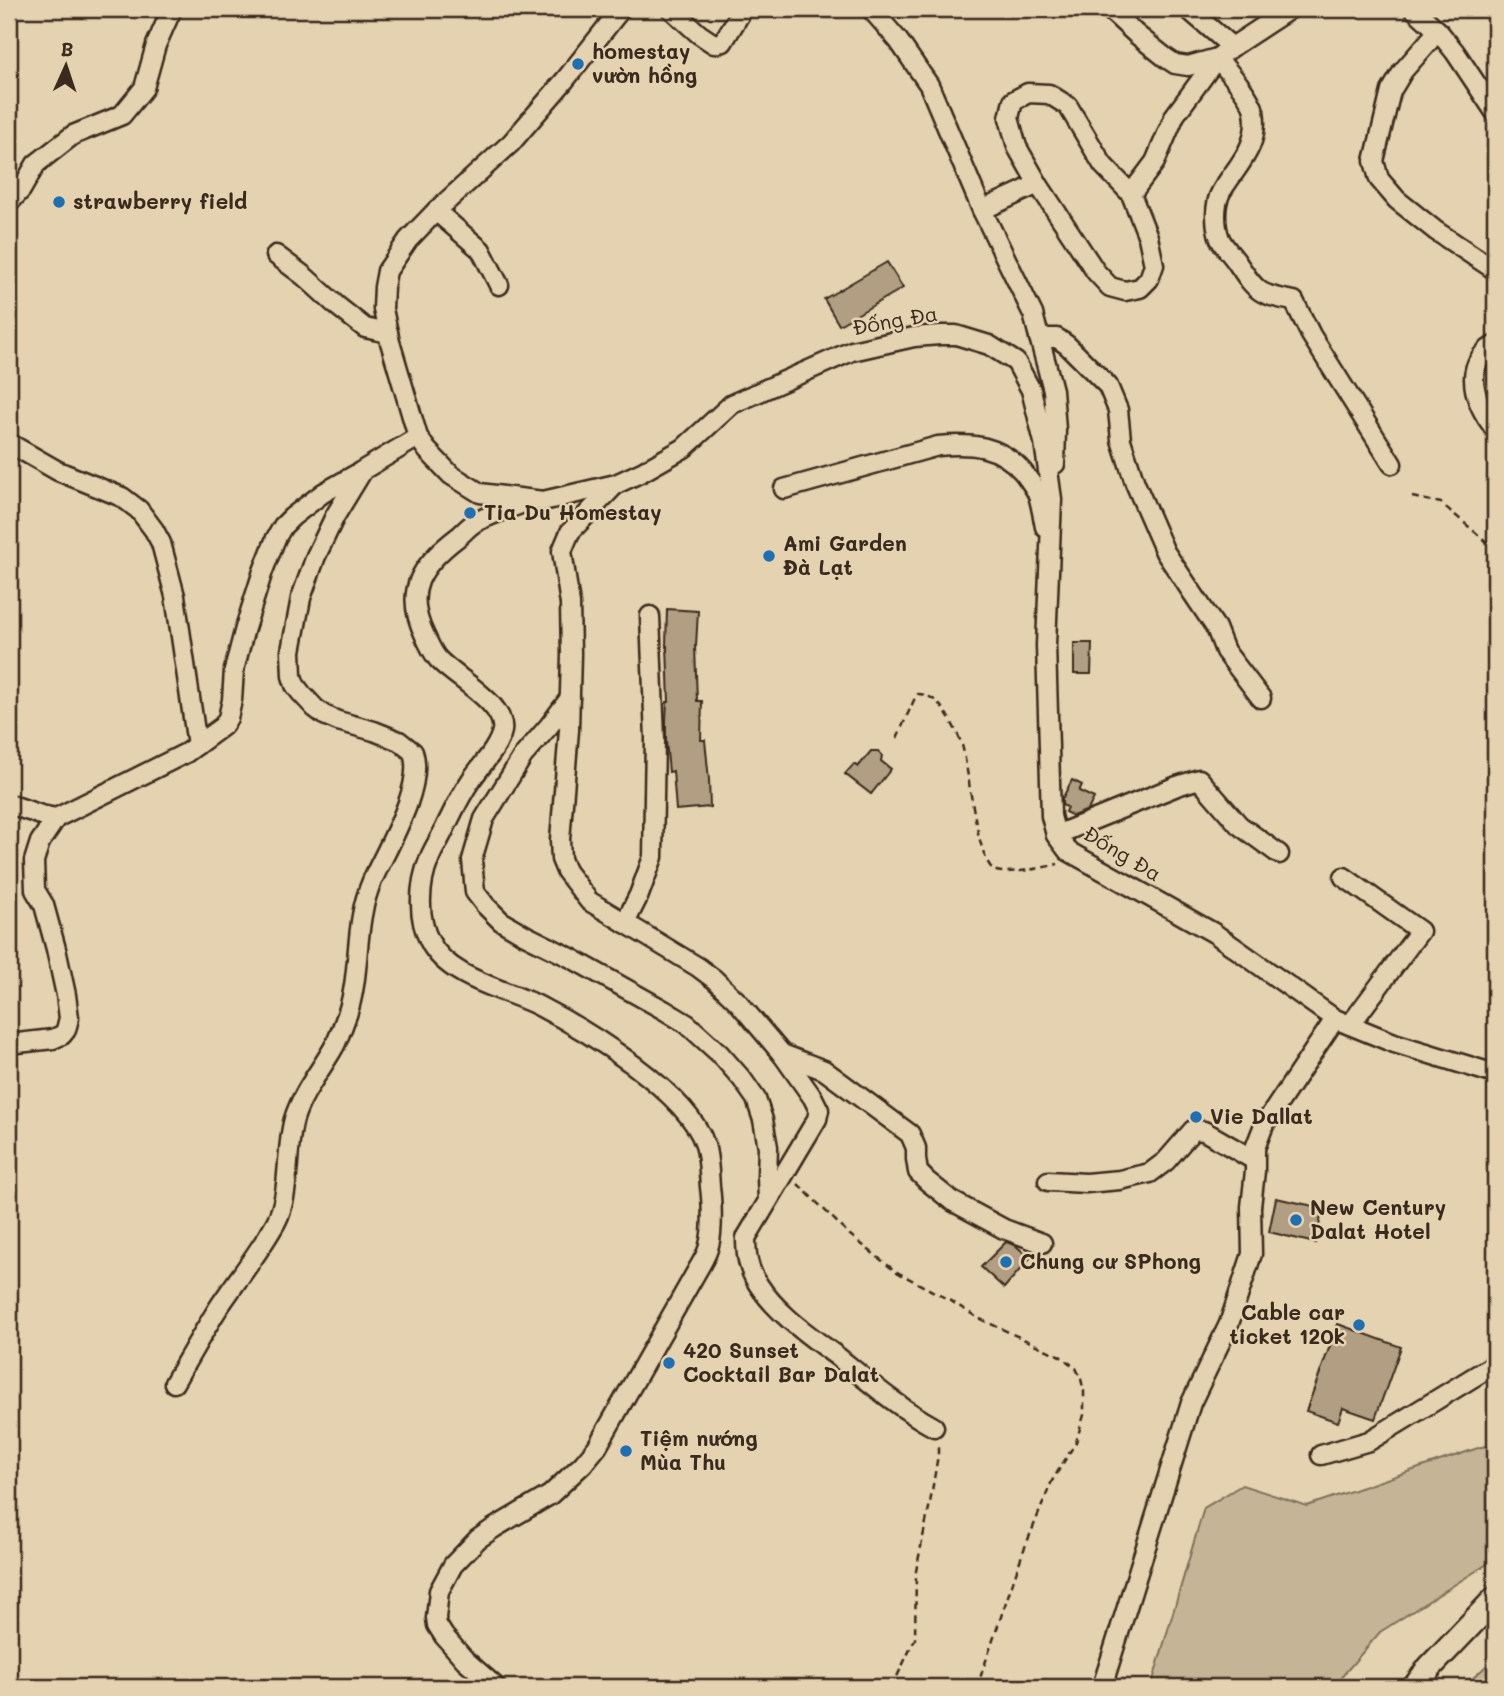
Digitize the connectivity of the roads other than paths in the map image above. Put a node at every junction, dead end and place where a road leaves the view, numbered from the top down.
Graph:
1 (172, 9) edge
2 (621, 9) edge
3 (671, 9) edge
4 (743, 9) edge
5 (871, 9) edge
6 (1109, 9) edge
7 (1188, 9) edge
8 (1290, 9) edge
9 (1414, 9) edge
10 (1438, 32) junction
11 (1224, 53) junction
12 (1495, 111) edge
13 (1038, 184) junction
14 (1131, 194) junction
15 (9, 203) edge
16 (982, 210) junction
17 (436, 211) junction
18 (276, 255) dead end
19 (1495, 270) edge
20 (499, 285) dead end
21 (388, 333) junction
22 (1039, 338) junction
23 (1495, 345) edge
24 (1495, 429) edge
25 (418, 437) junction
26 (9, 443) edge
27 (1392, 464) dead end
28 (363, 470) junction
29 (616, 484) junction
30 (784, 489) dead end
31 (1052, 499) junction
32 (532, 500) junction
33 (1050, 548) junction
34 (650, 616) dead end
35 (570, 698) junction
36 (1261, 698) dead end
37 (197, 745) junction
38 (9, 804) edge
39 (56, 818) junction
40 (1056, 835) junction
41 (1279, 854) dead end
42 (1344, 877) dead end
43 (625, 923) junction
44 (1343, 1022) junction
45 (9, 1044) edge
46 (782, 1054) junction
47 (1495, 1074) edge
48 (1254, 1160) junction
49 (1048, 1181) dead end
50 (768, 1200) junction
51 (1042, 1243) dead end
52 (1495, 1364) edge
53 (174, 1383) dead end
54 (934, 1427) road end
55 (1321, 1455) dead end
56 (1495, 1599) edge
57 (496, 1687) edge
58 (1102, 1687) edge
59 (1415, 1687) edge

1 - 15 street
2 - 17 street, Đống Đa
3 - 4 street
5 - 16 street
6 - 11 street
7 - 11 street
8 - 11 street
9 - 10 street
10 - 12 street
10 - 19 street
11 - 14 street
11 - 27 street
13 - 14 street
13 - 14 street
13 - 16 street
16 - 22 street
17 - 20 street
17 - 21 street, Đống Đa
18 - 21 street
21 - 25 street, Đống Đa
22 - 31 street
22 - 36 street
23 - 24 street
25 - 28 street
25 - 32 street, Đống Đa
26 - 37 street
28 - 37 street
28 - 53 street
29 - 31 street, Đống Đa
29 - 32 street, Đống Đa
29 - 35 street
30 - 33 street
31 - 33 street, Đống Đa
32 - 57 street
33 - 40 street, Đống Đa
34 - 43 street
35 - 43 street
35 - 50 street
37 - 39 street
38 - 39 street
39 - 45 street
40 - 41 street
40 - 44 street, Đống Đa
42 - 44 street
43 - 46 street
44 - 47 street, Đống Đa
44 - 48 street
46 - 50 street
46 - 51 street
48 - 49 street
48 - 58 street
50 - 54 street
52 - 55 street
56 - 59 main road

